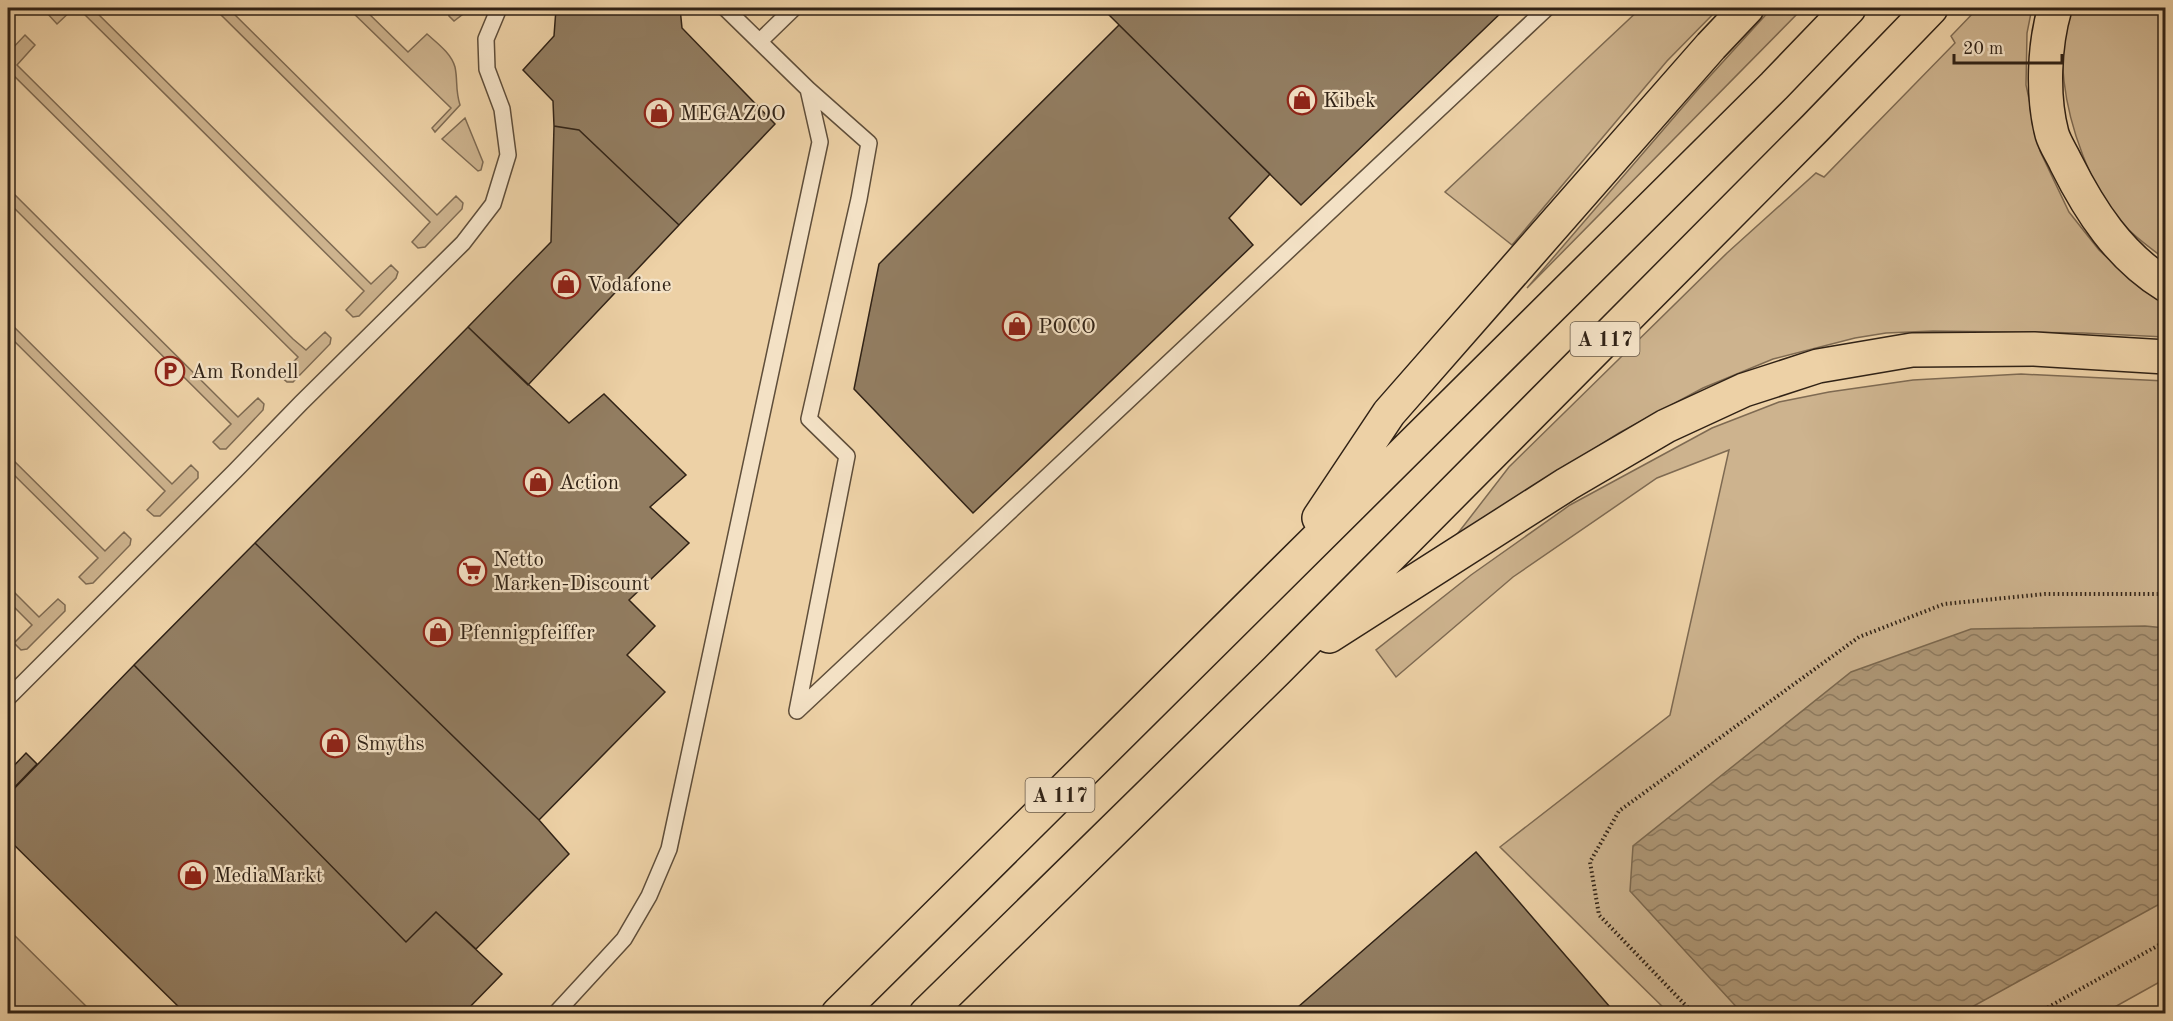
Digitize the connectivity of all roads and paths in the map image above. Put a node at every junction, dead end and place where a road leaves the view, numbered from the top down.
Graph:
1 (499, 8) edge
2 (725, 8) edge
3 (794, 8) edge
4 (1547, 8) edge
5 (1747, 8) edge
6 (1849, 8) edge
7 (1931, 8) edge
8 (2055, 8) edge
9 (760, 41) junction
10 (808, 89) junction
11 (2166, 285) edge
12 (2166, 357) edge
13 (1281, 576) junction
14 (2166, 594) edge
15 (1277, 670) junction
16 (8, 698) edge
17 (2166, 941) edge
18 (2166, 1010) edge
19 (555, 1014) edge
20 (838, 1014) edge
21 (926, 1014) edge
22 (1694, 1014) edge
23 (2036, 1014) edge
24 (2156, 1014) edge

1 - 16 lane
2 - 9 lane
3 - 9 lane
4 - 10 lane
5 - 13 highway
6 - 13 highway, A 117
7 - 15 highway, A 117
8 - 11 highway
9 - 10 lane
10 - 19 lane
12 - 15 highway
13 - 20 highway, A 117
14 - 22 path
15 - 21 highway, A 117
17 - 23 path
18 - 24 path

